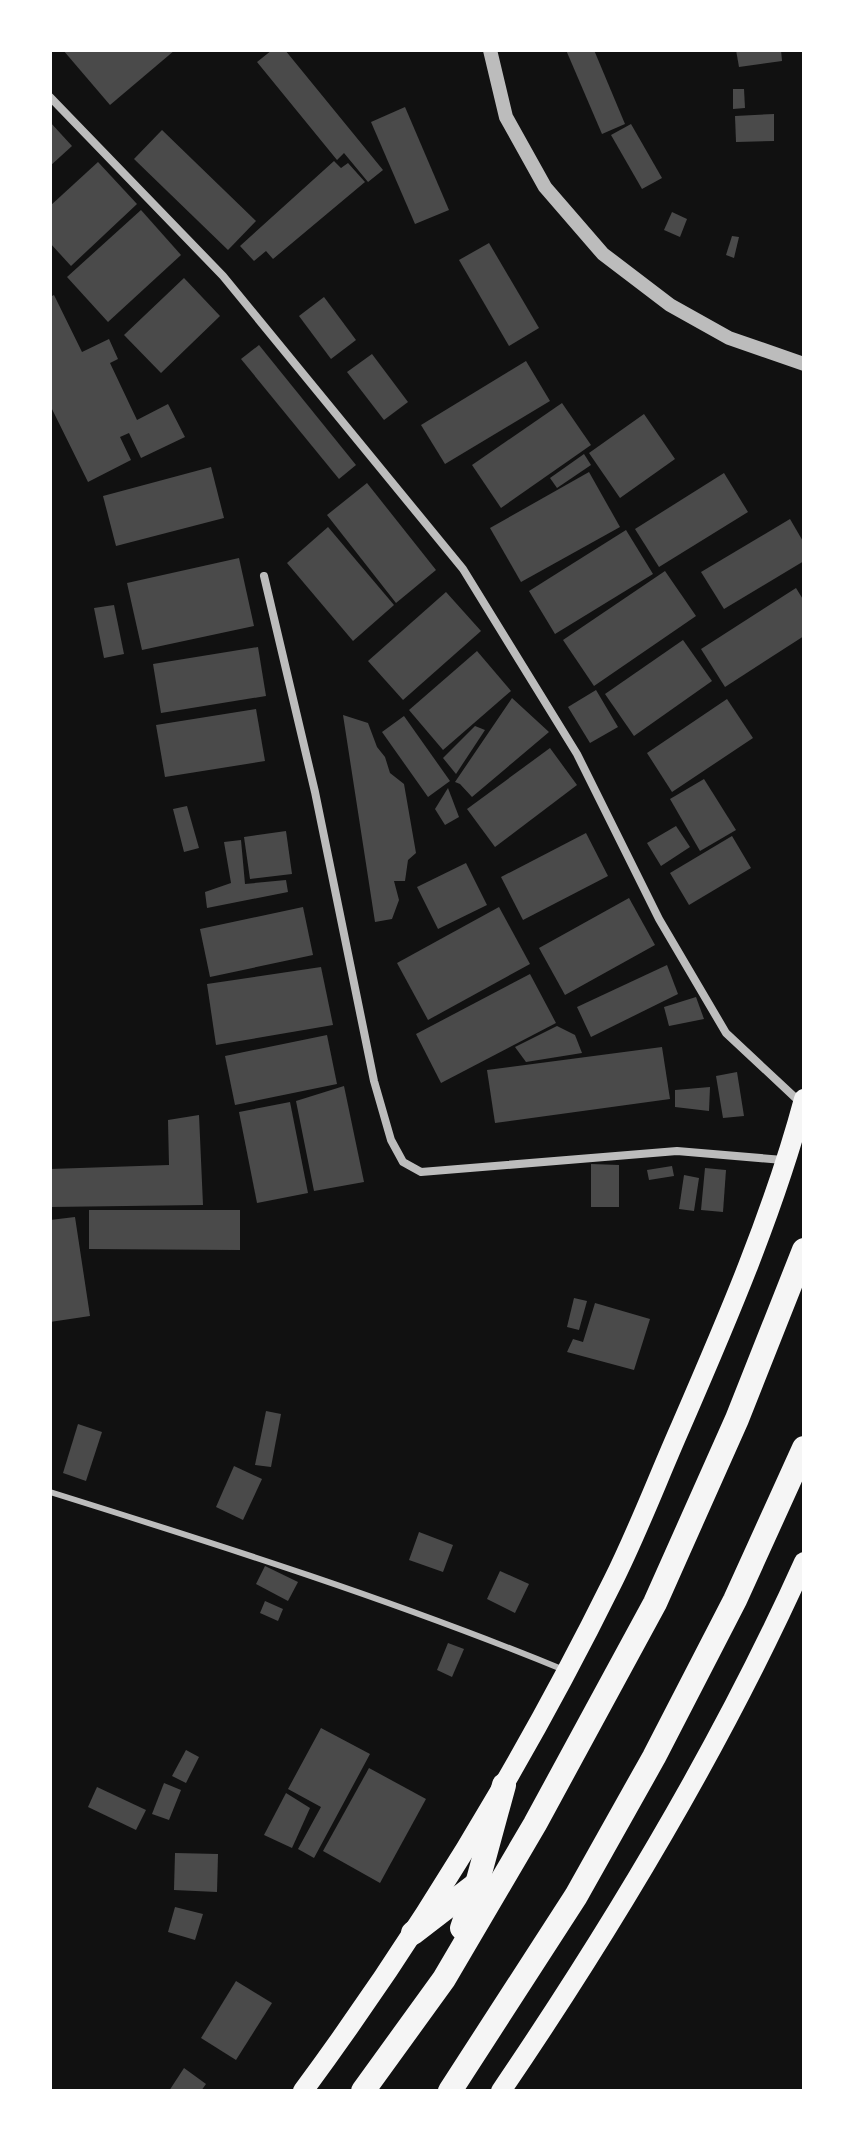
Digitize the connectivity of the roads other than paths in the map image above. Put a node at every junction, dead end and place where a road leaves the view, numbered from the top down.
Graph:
1 (490, 50) edge
2 (50, 97) edge
3 (801, 363) edge
4 (264, 576) dead end
5 (803, 1102) edge
6 (787, 1160) junction
7 (804, 1250) edge
8 (804, 1448) edge
9 (50, 1492) edge
10 (804, 1562) edge
11 (567, 1671) junction
12 (504, 1785) junction
13 (535, 1824) junction
14 (477, 1884) junction
15 (413, 1933) junction
16 (444, 1979) junction
17 (303, 2091) edge
18 (363, 2091) edge
19 (450, 2091) edge
20 (501, 2091) edge

1 - 3 street
2 - 5 street
4 - 6 street
5 - 6 main road
6 - 11 main road
7 - 13 highway
8 - 19 highway
9 - 11 lane
10 - 20 main road
11 - 12 main road
12 - 14 highway
12 - 15 main road
13 - 14 highway
13 - 16 highway
14 - 15 highway
14 - 16 highway
15 - 17 main road
16 - 18 highway

